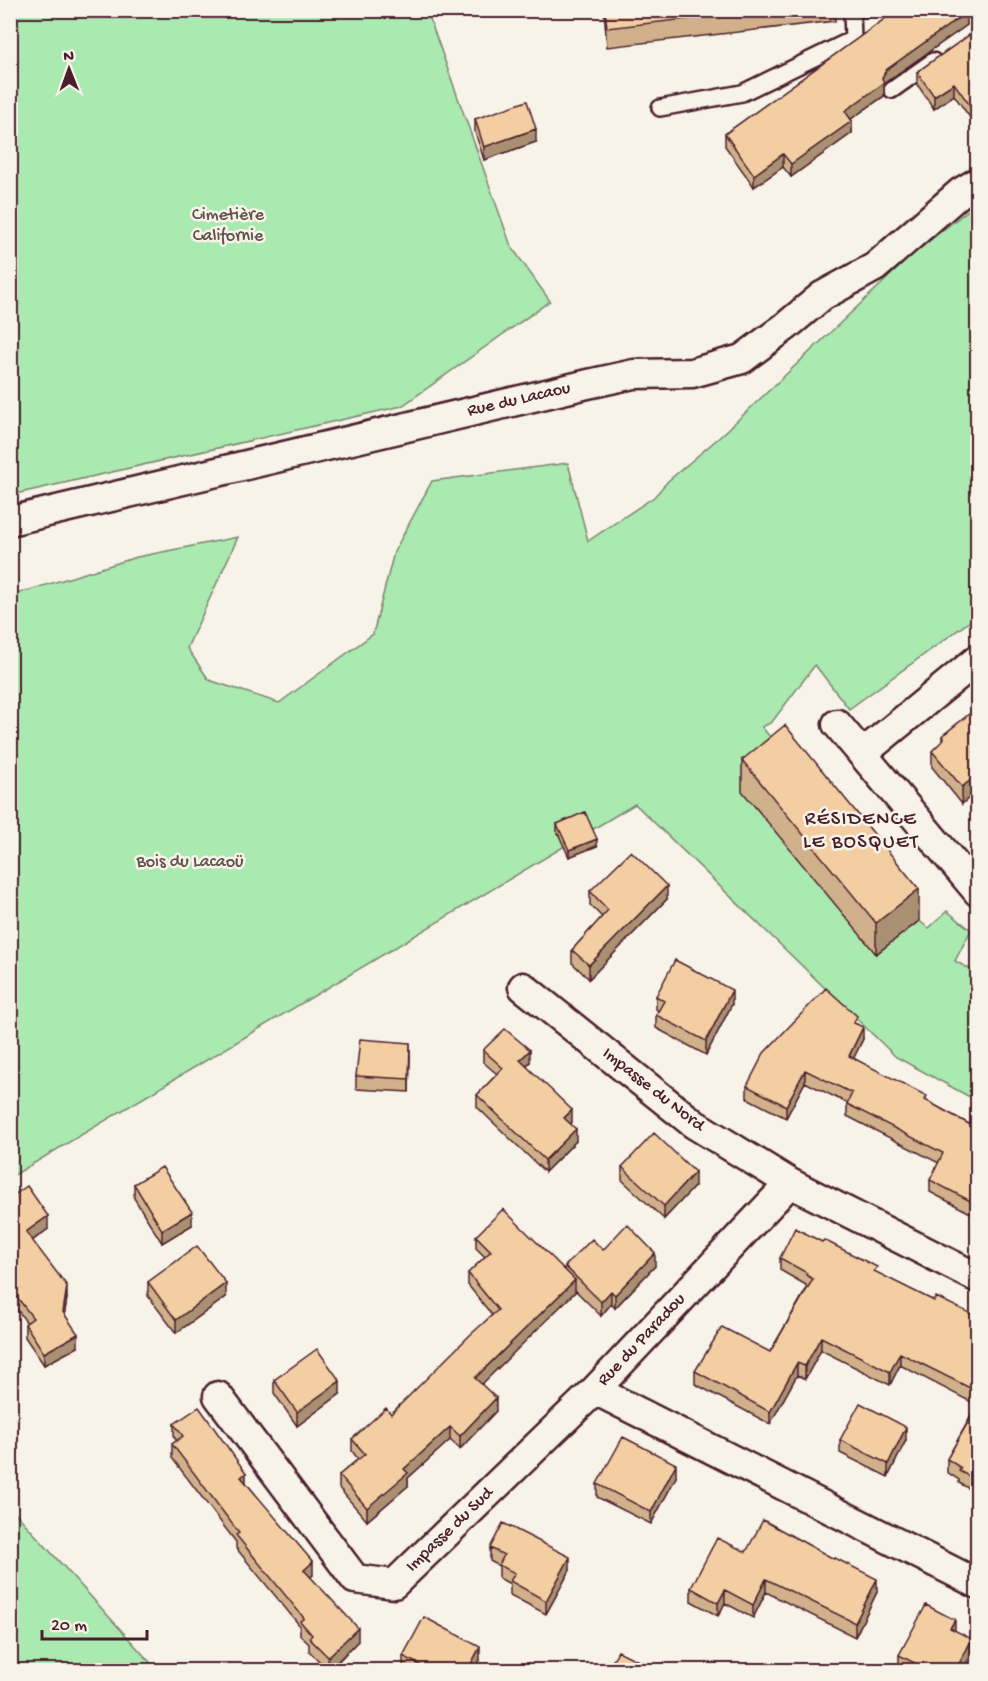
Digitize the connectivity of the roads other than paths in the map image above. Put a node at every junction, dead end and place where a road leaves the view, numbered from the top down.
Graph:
1 (852, 10) edge
2 (949, 50) edge
3 (892, 90) dead end
4 (660, 108) dead end
5 (978, 182) edge
6 (10, 521) edge
7 (978, 659) edge
8 (837, 724) dead end
9 (862, 754) junction
10 (978, 892) edge
11 (523, 987) dead end
12 (790, 1183) junction
13 (978, 1278) edge
14 (595, 1390) junction
15 (218, 1396) dead end
16 (978, 1584) edge

1 - 4 lane
2 - 3 lane
5 - 6 street, Rue du Lacaou
7 - 9 street
8 - 9 street
9 - 10 street
11 - 12 street, Impasse du Nord
12 - 13 street
12 - 14 street, Rue du Paradou
14 - 15 street, Impasse du Sud
14 - 16 street, Rue du Paradou

